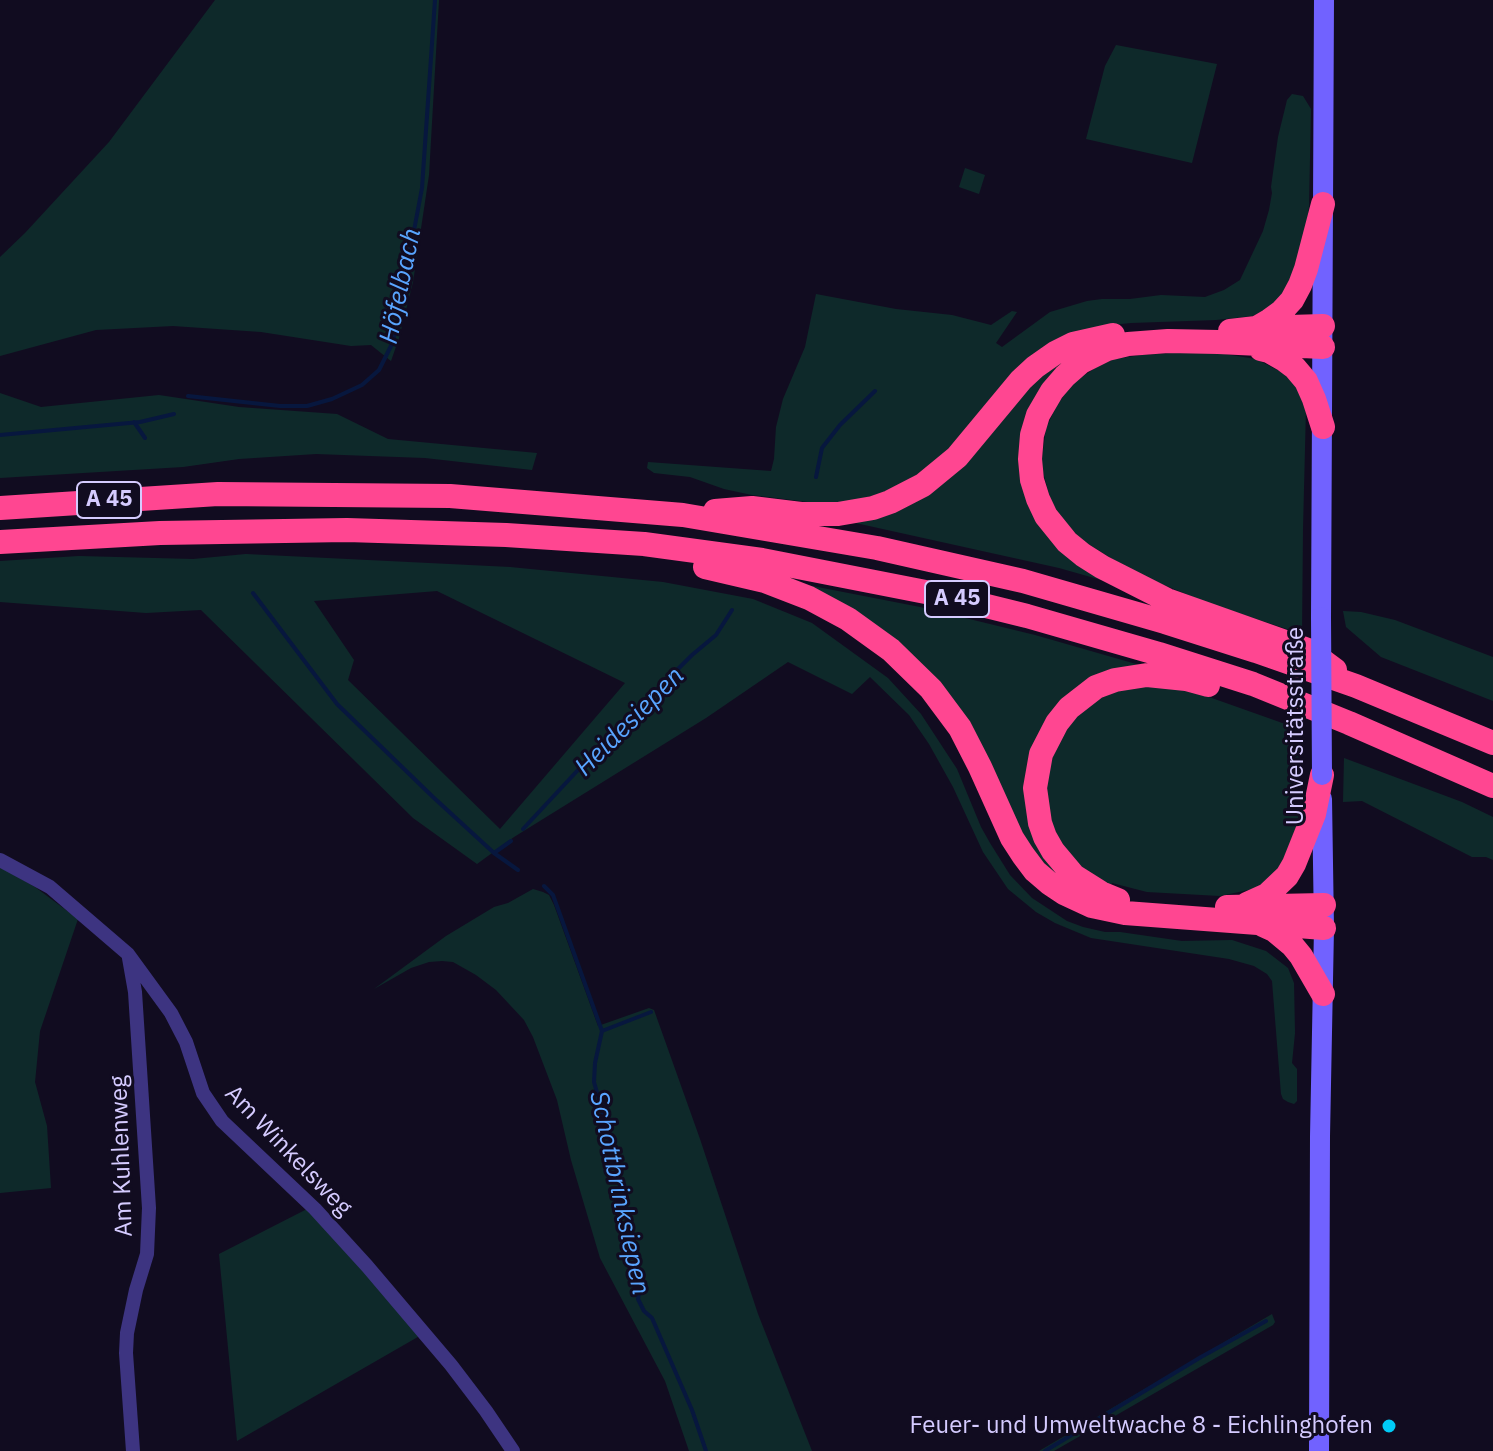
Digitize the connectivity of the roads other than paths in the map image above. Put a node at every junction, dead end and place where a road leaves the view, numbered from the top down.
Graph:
1 (1324, 0) edge
2 (1323, 204) junction
3 (1248, 336) junction
4 (1323, 336) junction
5 (1323, 427) junction
6 (0, 508) edge
7 (683, 515) junction
8 (551, 538) junction
9 (0, 542) edge
10 (1356, 686) junction
11 (1349, 723) junction
12 (1493, 743) edge
13 (1322, 775) junction
14 (1493, 786) edge
15 (0, 860) edge
16 (1239, 907) junction
17 (1324, 916) junction
18 (1261, 924) junction
19 (128, 954) junction
20 (1323, 994) junction
21 (133, 1451) edge
22 (513, 1451) edge
23 (1319, 1451) edge

1 - 2 main road, Universitätsstraße
2 - 3 highway
2 - 4 main road, Universitätsstraße
3 - 4 highway
3 - 5 highway
3 - 7 highway
3 - 10 highway
4 - 5 main road, Universitätsstraße
5 - 13 main road, Universitätsstraße, bridge
6 - 7 highway, A 45
7 - 10 highway, A 45
8 - 9 highway, A 45
8 - 11 highway, A 45
8 - 18 highway
10 - 12 highway, A 45
11 - 14 highway, A 45
11 - 16 highway
13 - 16 highway
13 - 17 main road, Universitätsstraße
15 - 19 street, Am Winkelsweg
16 - 17 highway
17 - 18 highway
17 - 20 main road, Universitätsstraße
18 - 20 highway
19 - 21 street, Am Kuhlenweg
19 - 22 street, Am Winkelsweg
20 - 23 main road, Universitätsstraße

